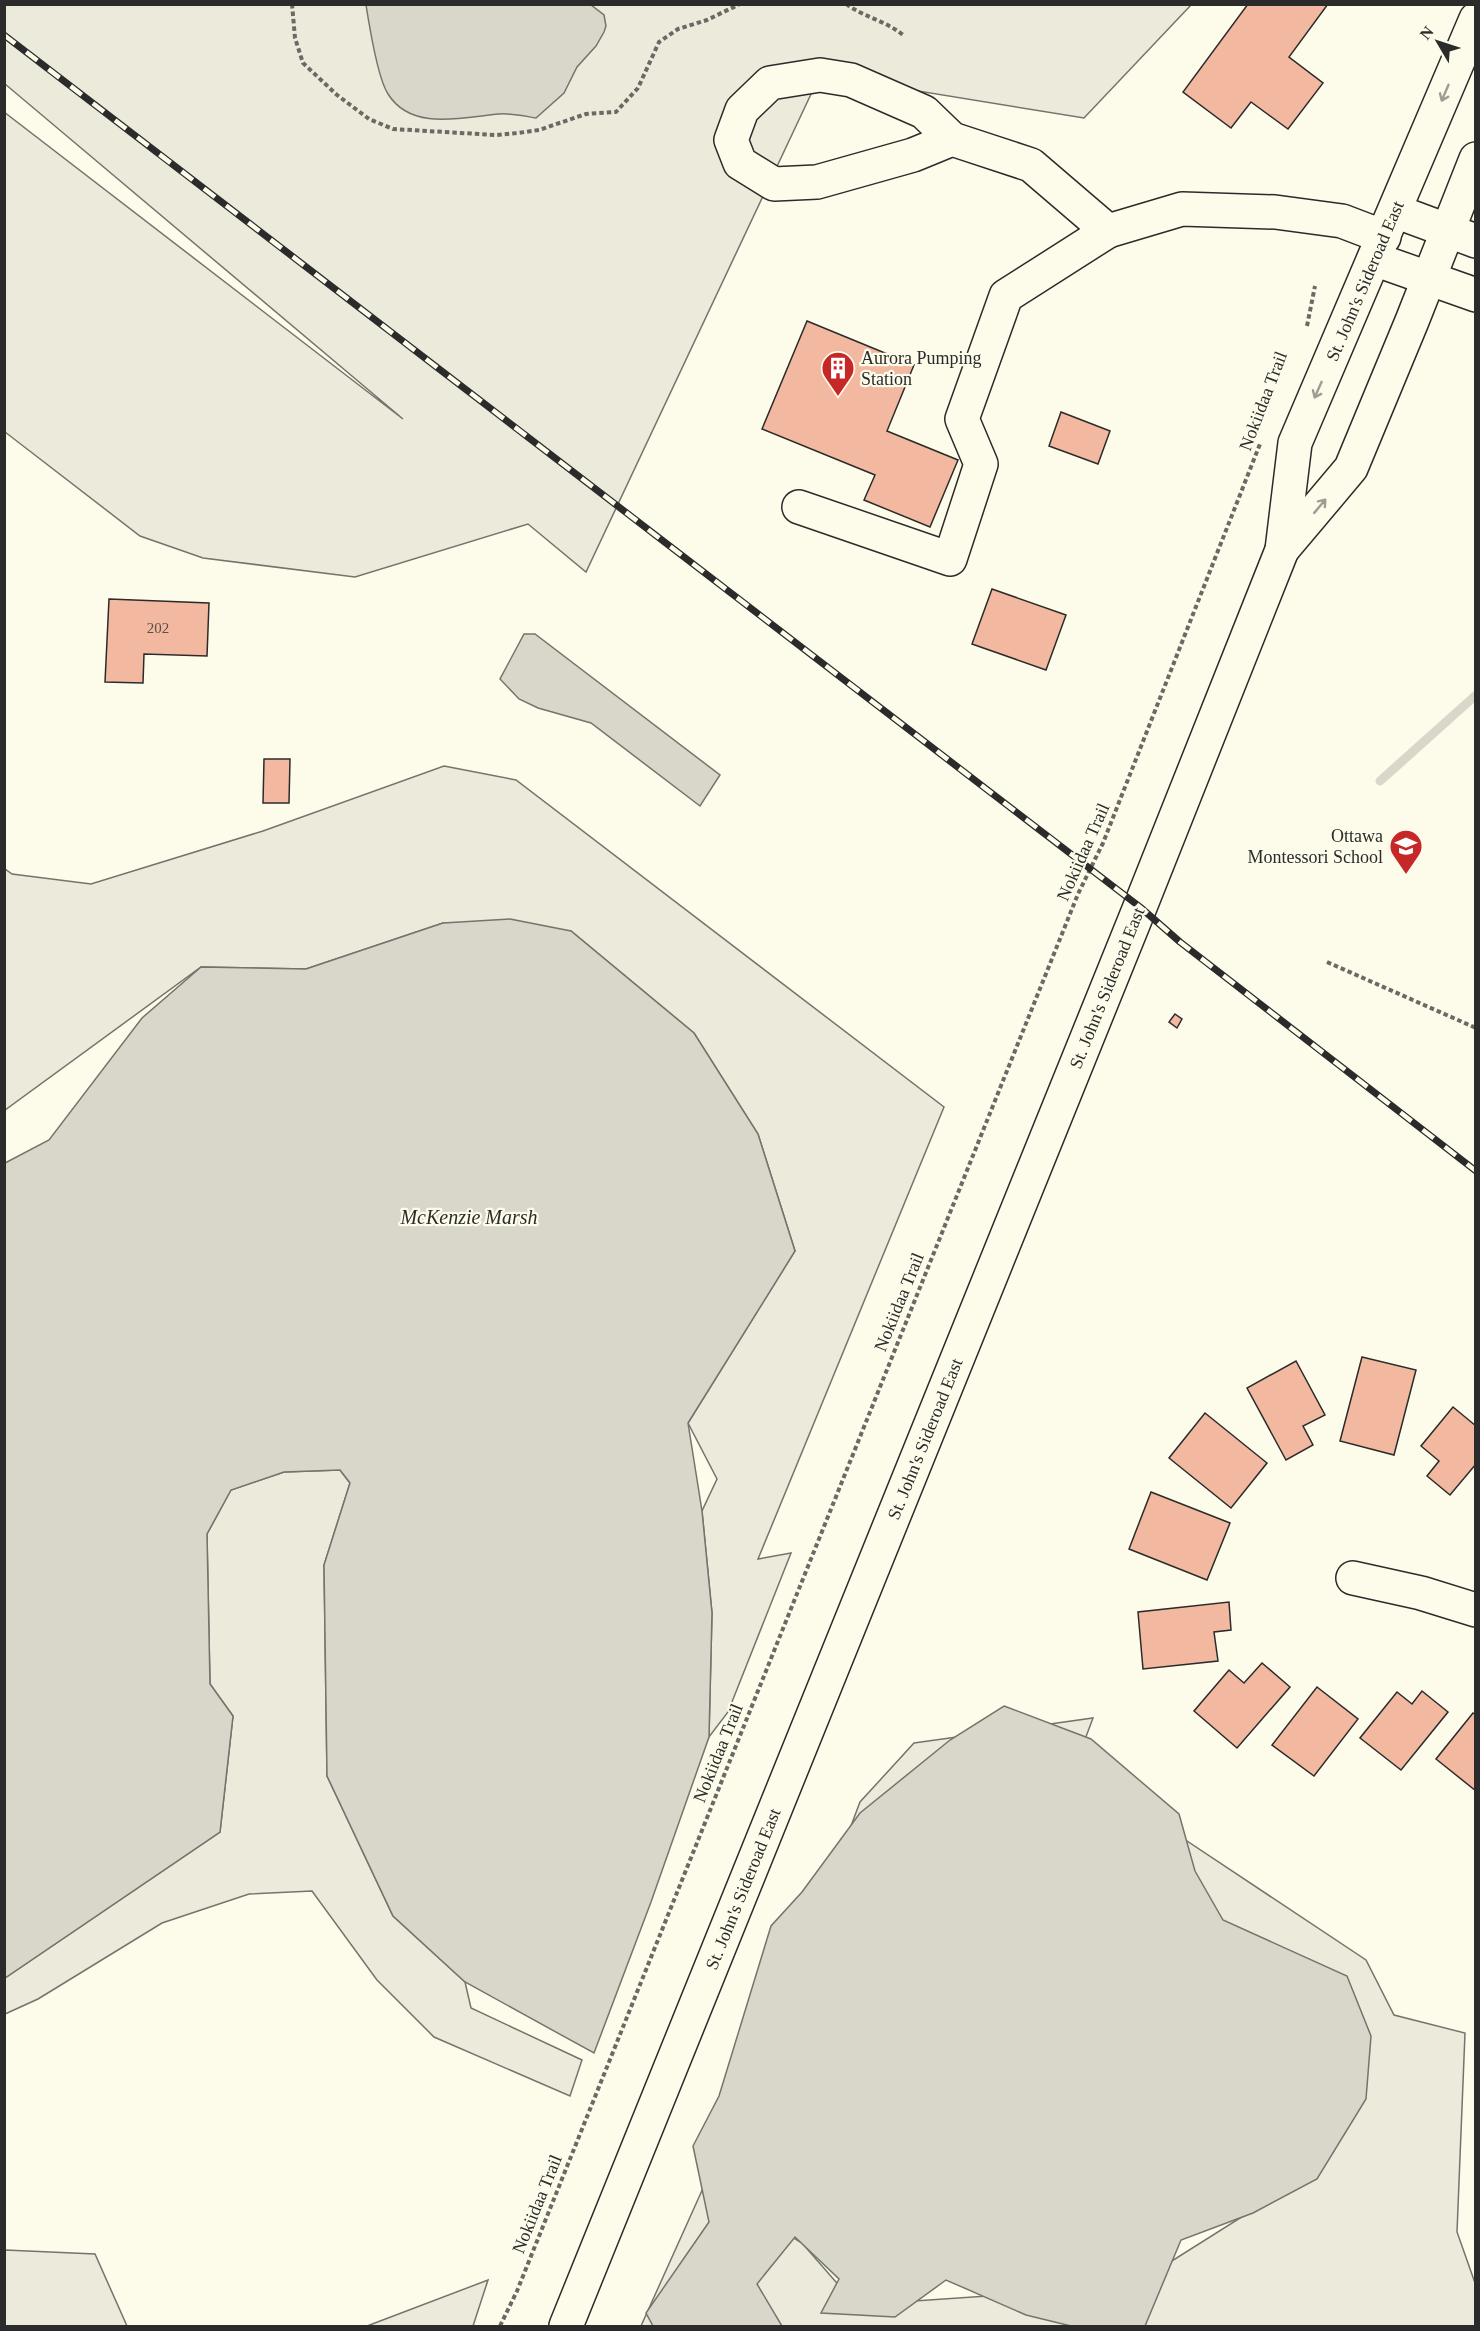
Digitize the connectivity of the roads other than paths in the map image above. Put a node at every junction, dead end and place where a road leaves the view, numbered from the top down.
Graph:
1 (1476, 19) edge
2 (952, 139) junction
3 (1472, 167) edge
4 (1108, 231) junction
5 (1384, 236) junction
6 (1462, 236) edge
7 (1429, 279) junction
8 (1476, 295) edge
9 (799, 507) dead end
10 (1282, 550) junction
11 (1353, 1578) dead end
12 (1476, 1610) edge
13 (566, 2326) edge

1 -> 5 main road, St. John's Sideroad East
2 - 2 main road
2 - 4 main road
3 - 6 main road, St. John's Sideroad East
4 - 5 main road
4 - 9 main road
5 - 6 main road
5 - 7 main road
5 -> 10 main road, St. John's Sideroad East
6 - 7 main road, St. John's Sideroad East
7 - 8 main road
10 -> 7 main road, St. John's Sideroad East
10 - 13 main road, St. John's Sideroad East
11 - 12 main road

